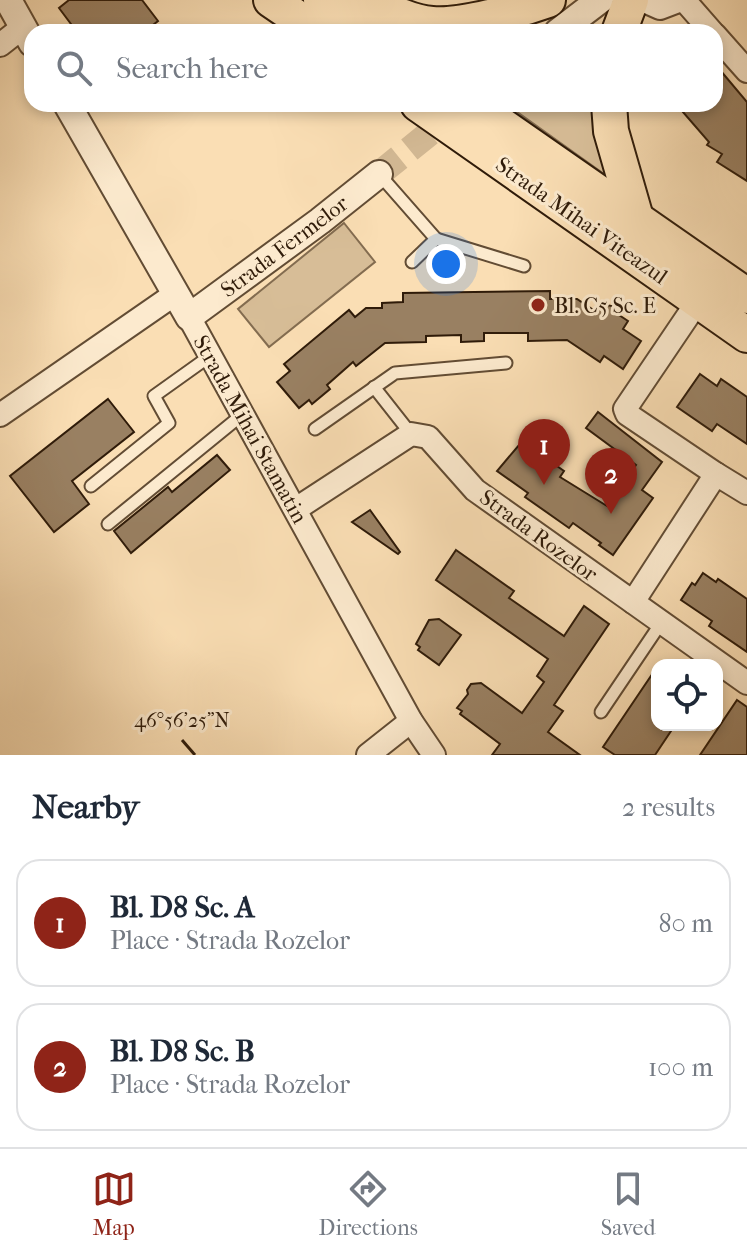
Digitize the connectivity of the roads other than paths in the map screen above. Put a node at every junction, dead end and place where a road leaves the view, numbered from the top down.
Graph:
1 (8, 0) edge
2 (271, 0) edge
3 (321, 0) edge
4 (367, 0) edge
5 (548, 0) edge
6 (600, 0) edge
7 (631, 0) edge
8 (642, 0) edge
9 (683, 0) edge
10 (306, 24) edge
11 (356, 24) edge
12 (429, 24) edge
13 (439, 24) edge
14 (568, 24) edge
15 (622, 24) edge
16 (705, 24) edge
17 (24, 28) edge
18 (24, 36) edge
19 (723, 44) edge
20 (0, 45) edge
21 (747, 71) edge
22 (72, 112) edge
23 (429, 112) edge
24 (483, 112) edge
25 (610, 112) edge
26 (379, 174) joint
27 (636, 218) junction
28 (436, 239) junction
29 (412, 262) dead end
30 (524, 266) dead end
31 (175, 294) junction
32 (698, 301) junction
33 (743, 313) edge
34 (189, 317) junction
35 (210, 356) junction
36 (506, 363) dead end
37 (374, 387) junction
38 (243, 414) junction
39 (0, 415) edge
40 (315, 429) dead end
41 (411, 434) junction
42 (716, 474) junction
43 (91, 486) dead end
44 (747, 493) edge
45 (296, 509) junction
46 (108, 524) dead end
47 (633, 602) junction
48 (661, 623) junction
49 (747, 683) edge
50 (601, 712) dead end
51 (411, 721) junction
52 (368, 755) edge
53 (434, 755) edge

1 - 17 street
2 - 10 main road
3 - 11 main road
4 - 12 main road
5 - 13 main road
6 - 14 street
7 - 15 main road
8 - 9 street
9 - 16 street
18 - 20 street
19 - 21 street
22 - 31 street, Strada Mihai Stamatin
23 - 32 main road, Strada Mihai Viteazul
24 - 27 main road, Strada Mihai Viteazul
25 - 27 main road
26 - 28 lane
26 - 34 street, Strada Fermelor
27 - 33 main road, Strada Mihai Viteazul
28 - 29 lane
28 - 30 lane
31 - 34 street, Strada Mihai Stamatin
31 - 39 street
32 - 33 main road, Strada Mihai Viteazul
32 - 42 street
34 - 35 street, Strada Mihai Stamatin
35 - 38 street, Strada Mihai Stamatin
35 - 43 lane
36 - 37 lane
37 - 40 lane
37 - 41 lane
38 - 45 street, Strada Mihai Stamatin
38 - 46 lane
41 - 45 street
41 - 47 street, Strada Rozelor
42 - 44 street
42 - 47 street
45 - 51 street, Strada Mihai Stamatin
47 - 48 street, Strada Rozelor
48 - 49 street, Strada Rozelor
48 - 50 lane
51 - 52 street
51 - 53 street, Strada Mihai Stamatin

